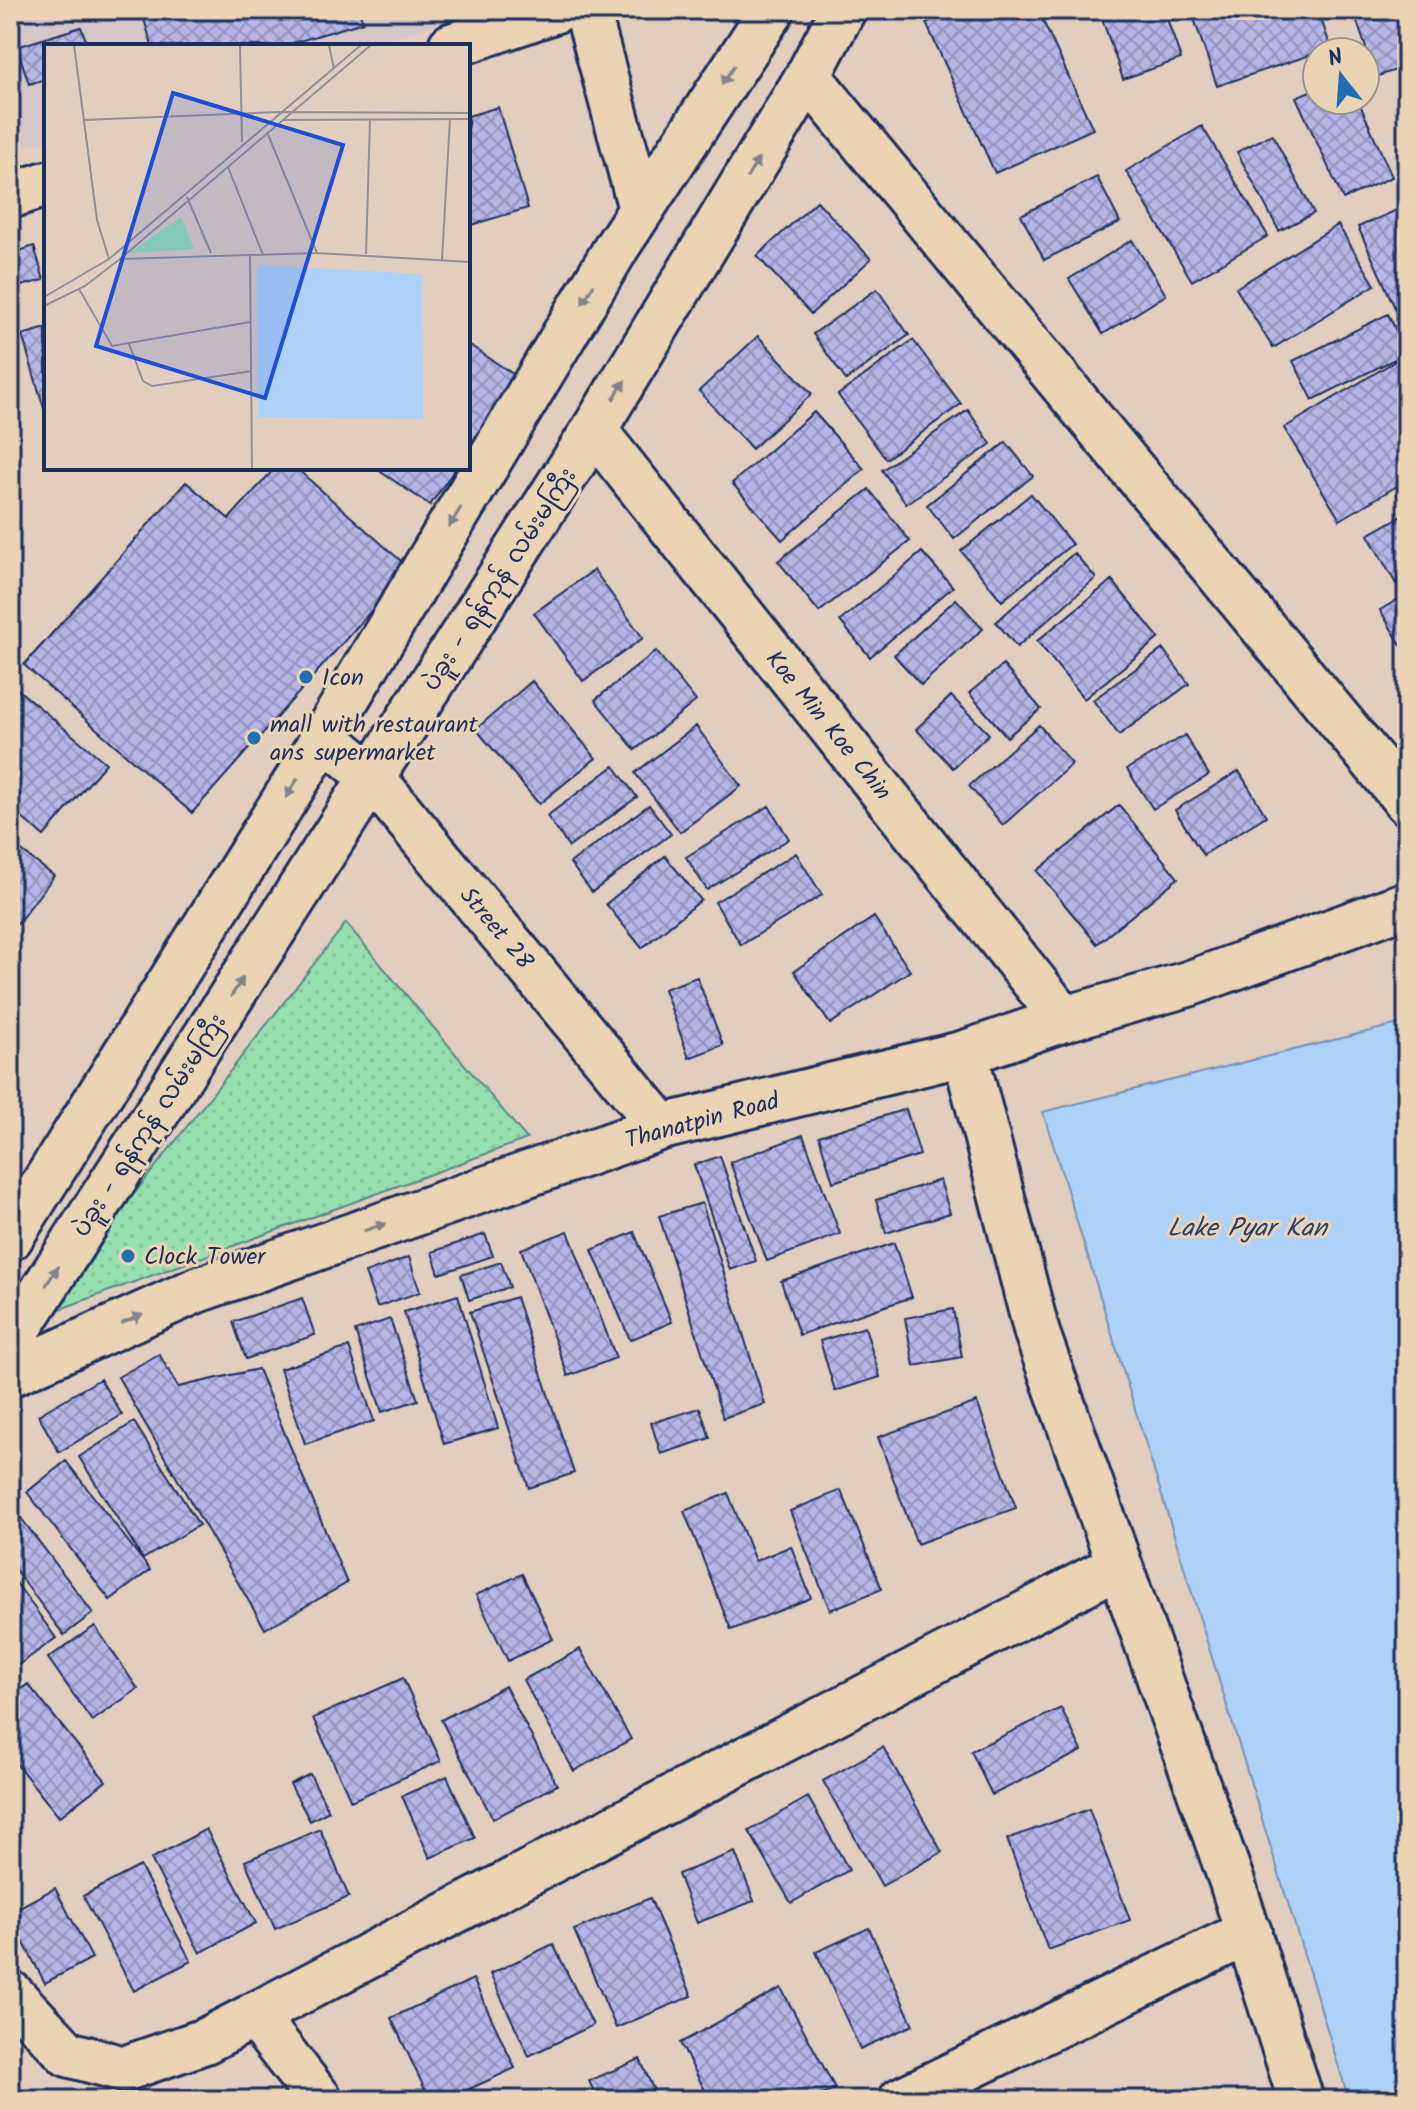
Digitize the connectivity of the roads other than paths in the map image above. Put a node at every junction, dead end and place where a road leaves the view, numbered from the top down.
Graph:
1 (556, 10) edge
2 (587, 10) edge
3 (772, 10) edge
4 (843, 10) edge
5 (457, 44) edge
6 (808, 76) junction
7 (44, 185) edge
8 (10, 196) edge
9 (641, 209) junction
10 (594, 430) junction
11 (324, 737) junction
12 (372, 777) junction
13 (1407, 802) edge
14 (1407, 904) edge
15 (1064, 1019) junction
16 (965, 1053) junction
17 (662, 1127) junction
18 (10, 1238) edge
19 (10, 1342) edge
20 (10, 1374) edge
21 (1119, 1565) junction
22 (1249, 1932) junction
23 (10, 1993) edge
24 (254, 2015) junction
25 (320, 2100) edge
26 (901, 2100) edge
27 (1301, 2100) edge

1 - 5 main road
2 - 9 main road
3 -> 9 main road
4 - 6 main road, ပဲခူး - ရန်ကုန် လမ်းမကြီး
10 -> 6 main road, ပဲခူး - ရန်ကုန် လမ်းမကြီး
6 - 13 main road
7 - 8 main road
9 -> 11 main road
10 - 12 main road, ပဲခူး - ရန်ကုန် လမ်းမကြီး
10 - 15 main road, Koe Min Koe Chin
11 - 12 main road, Street 28
11 -> 18 main road
12 - 17 main road, Street 28
19 -> 12 main road, ပဲခူး - ရန်ကုန် လမ်းမကြီး
14 - 15 main road, Thanatpin Road
15 - 16 main road, Thanatpin Road
16 - 17 main road, Thanatpin Road
16 - 21 main road
20 -> 17 main road, Thanatpin Road
21 - 22 main road
21 - 24 main road
22 - 26 main road
22 - 27 main road
23 - 24 main road
24 - 25 main road

